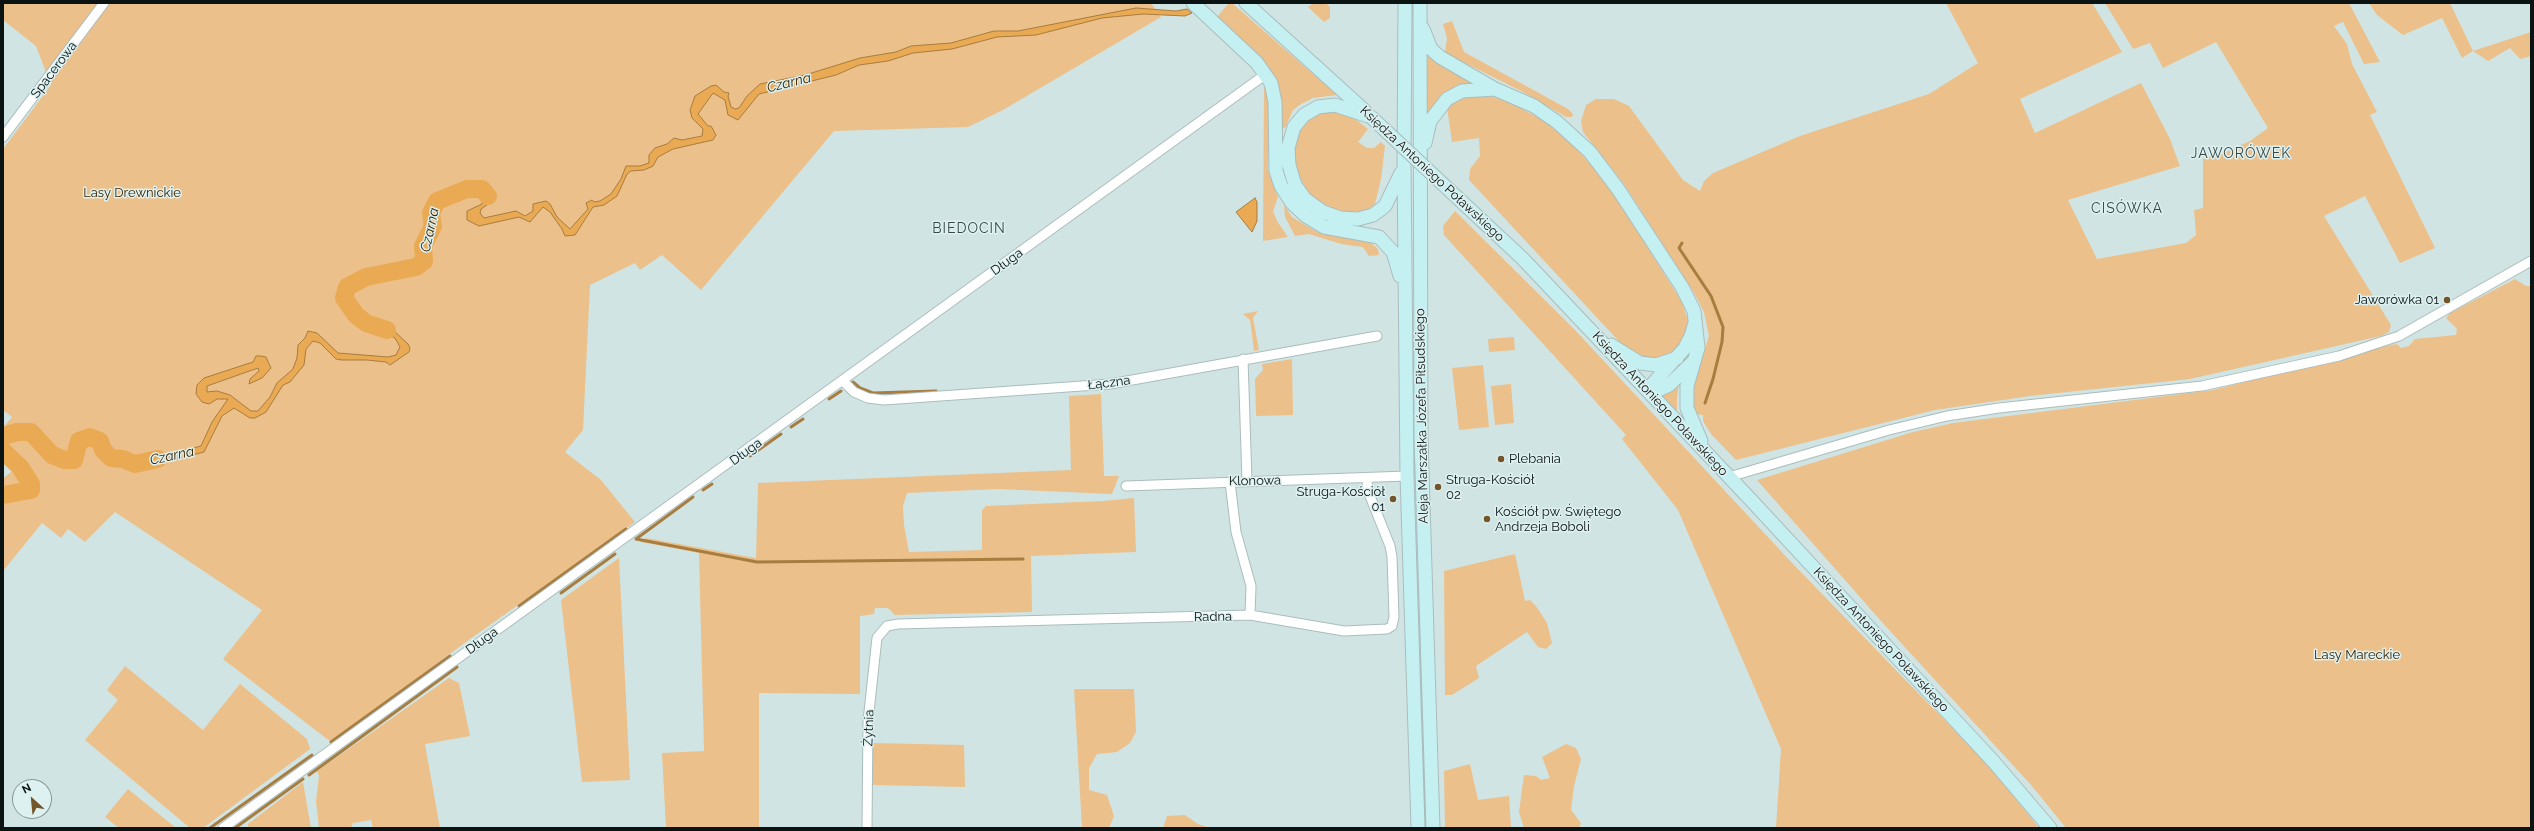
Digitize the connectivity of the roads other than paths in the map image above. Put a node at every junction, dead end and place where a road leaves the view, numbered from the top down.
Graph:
1 (104, 3) edge
2 (1193, 3) edge
3 (1246, 3) edge
4 (1405, 3) edge
5 (1420, 3) edge
6 (1420, 20) junction
7 (1266, 74) junction
8 (1495, 88) junction
9 (1371, 117) junction
10 (3, 137) edge
11 (1404, 162) junction
12 (1420, 182) junction
13 (2531, 261) edge
14 (1405, 301) junction
15 (1696, 319) junction
16 (1595, 335) junction
17 (1377, 336) dead end
18 (1677, 358) junction
19 (1243, 359) junction
20 (1695, 359) junction
21 (843, 382) junction
22 (1647, 390) junction
23 (1711, 458) junction
24 (1408, 476) junction
25 (1729, 477) junction
26 (1367, 478) junction
27 (1247, 481) junction
28 (1230, 482) junction
29 (1126, 486) dead end
30 (1250, 616) junction
31 (882, 630) joint
32 (223, 828) edge
33 (867, 828) edge
34 (1418, 828) edge
35 (1432, 828) edge
36 (2050, 828) edge

1 - 10 street, Spacerowa
2 - 7 main road
3 - 9 main road, Księdza Antoniego Poławskiego
4 - 11 main road, Aleja Marszałka Józefa Piłsudskiego
5 - 6 main road, Aleja Marszałka Józefa Piłsudskiego
6 - 8 main road
6 - 12 main road, Aleja Marszałka Józefa Piłsudskiego
7 - 14 main road
7 - 21 street, Długa
8 - 12 main road
8 - 15 main road
9 - 11 main road
9 - 16 main road, Księdza Antoniego Poławskiego, bridge
11 - 14 main road, Aleja Marszałka Józefa Piłsudskiego
12 - 35 main road, Aleja Marszałka Józefa Piłsudskiego
13 - 25 street
14 - 24 main road, Aleja Marszałka Józefa Piłsudskiego
15 - 18 main road
15 - 20 main road
16 - 18 main road
16 - 22 main road, Księdza Antoniego Poławskiego
17 - 19 street, Łączna
18 - 22 main road
19 - 21 street, Łączna
19 - 27 street
20 - 22 main road
20 - 23 main road
21 - 32 street, Długa
22 - 23 main road, Księdza Antoniego Poławskiego
23 - 25 main road, Księdza Antoniego Poławskiego
24 - 26 street, Klonowa
24 - 34 main road, Aleja Marszałka Józefa Piłsudskiego
25 - 36 main road, Księdza Antoniego Poławskiego
26 - 27 street, Klonowa
26 - 30 street, Radna
27 - 28 street, Klonowa
28 - 29 street, Klonowa
28 - 30 street
30 - 31 street, Radna
31 - 33 street, Żytnia

